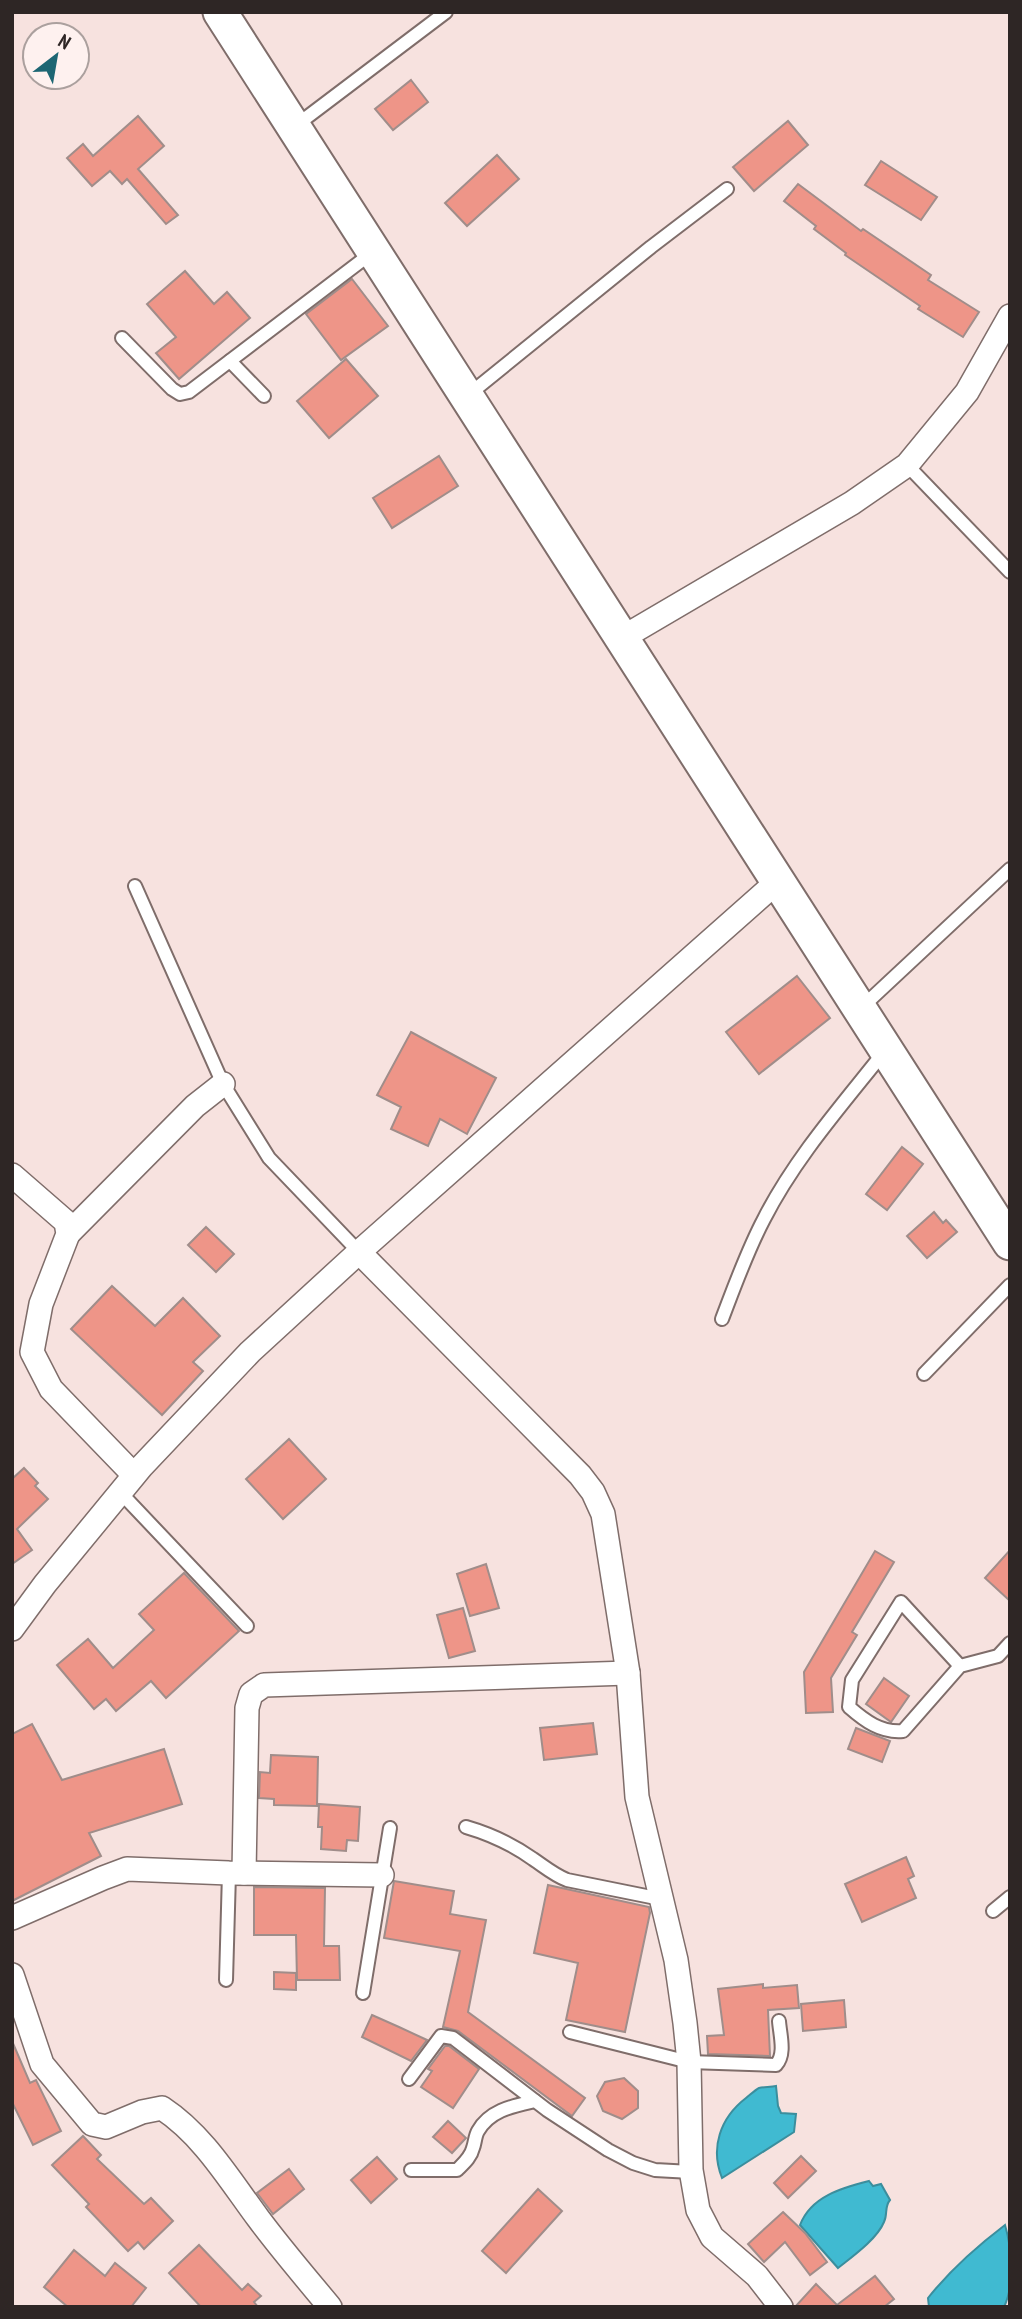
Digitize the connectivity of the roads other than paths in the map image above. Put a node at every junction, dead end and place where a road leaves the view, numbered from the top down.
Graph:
1 (220, 12) edge
2 (446, 12) edge
3 (294, 127) junction
4 (727, 190) dead end
5 (374, 252) junction
6 (1010, 316) edge
7 (122, 338) dead end
8 (230, 361) junction
9 (264, 397) dead end
10 (467, 397) junction
11 (907, 465) junction
12 (1010, 572) edge
13 (622, 638) junction
14 (1010, 869) edge
15 (778, 881) junction
16 (135, 887) dead end
17 (860, 1009) junction
18 (886, 1050) junction
19 (223, 1084) junction
20 (12, 1175) edge
21 (68, 1234) junction
22 (1010, 1243) edge
23 (359, 1252) junction
24 (1010, 1284) edge
25 (722, 1319) dead end
26 (924, 1374) dead end
27 (127, 1484) junction
28 (247, 1626) dead end
29 (12, 1629) edge
30 (1010, 1643) edge
31 (960, 1666) junction
32 (628, 1673) junction
33 (390, 1828) dead end
34 (466, 1828) dead end
35 (237, 1873) junction
36 (382, 1875) junction
37 (1010, 1897) edge
38 (661, 1899) junction
39 (993, 1912) dead end
40 (12, 1918) edge
41 (12, 1975) edge
42 (226, 1980) dead end
43 (363, 1993) dead end
44 (779, 2021) dead end
45 (570, 2032) dead end
46 (689, 2062) junction
47 (409, 2079) dead end
48 (535, 2101) junction
49 (411, 2170) dead end
50 (691, 2172) junction
51 (330, 2307) edge
52 (781, 2307) edge

1 - 3 street
2 - 3 lane
3 - 5 street
4 - 10 lane
5 - 8 lane
5 - 10 street
6 - 11 street
7 - 8 lane
8 - 9 lane
10 - 13 street
11 - 12 lane
11 - 13 street
13 - 15 street
14 - 17 lane
15 - 17 street
15 - 23 street
16 - 19 lane
17 - 18 street
18 - 22 street
18 - 25 lane
19 - 21 street
19 - 23 lane
20 - 21 street
21 - 27 street
23 - 27 street
23 - 32 street
24 - 26 lane
27 - 28 lane
27 - 29 street
30 - 31 lane
31 - 31 lane
32 - 35 street
32 - 38 street
33 - 36 lane
34 - 38 lane
35 - 36 street
35 - 40 street
35 - 42 lane
36 - 43 lane
37 - 39 lane
38 - 46 street
41 - 51 street
44 - 46 lane
45 - 46 lane
46 - 50 street
47 - 48 lane
48 - 49 lane
48 - 50 lane
50 - 52 street

